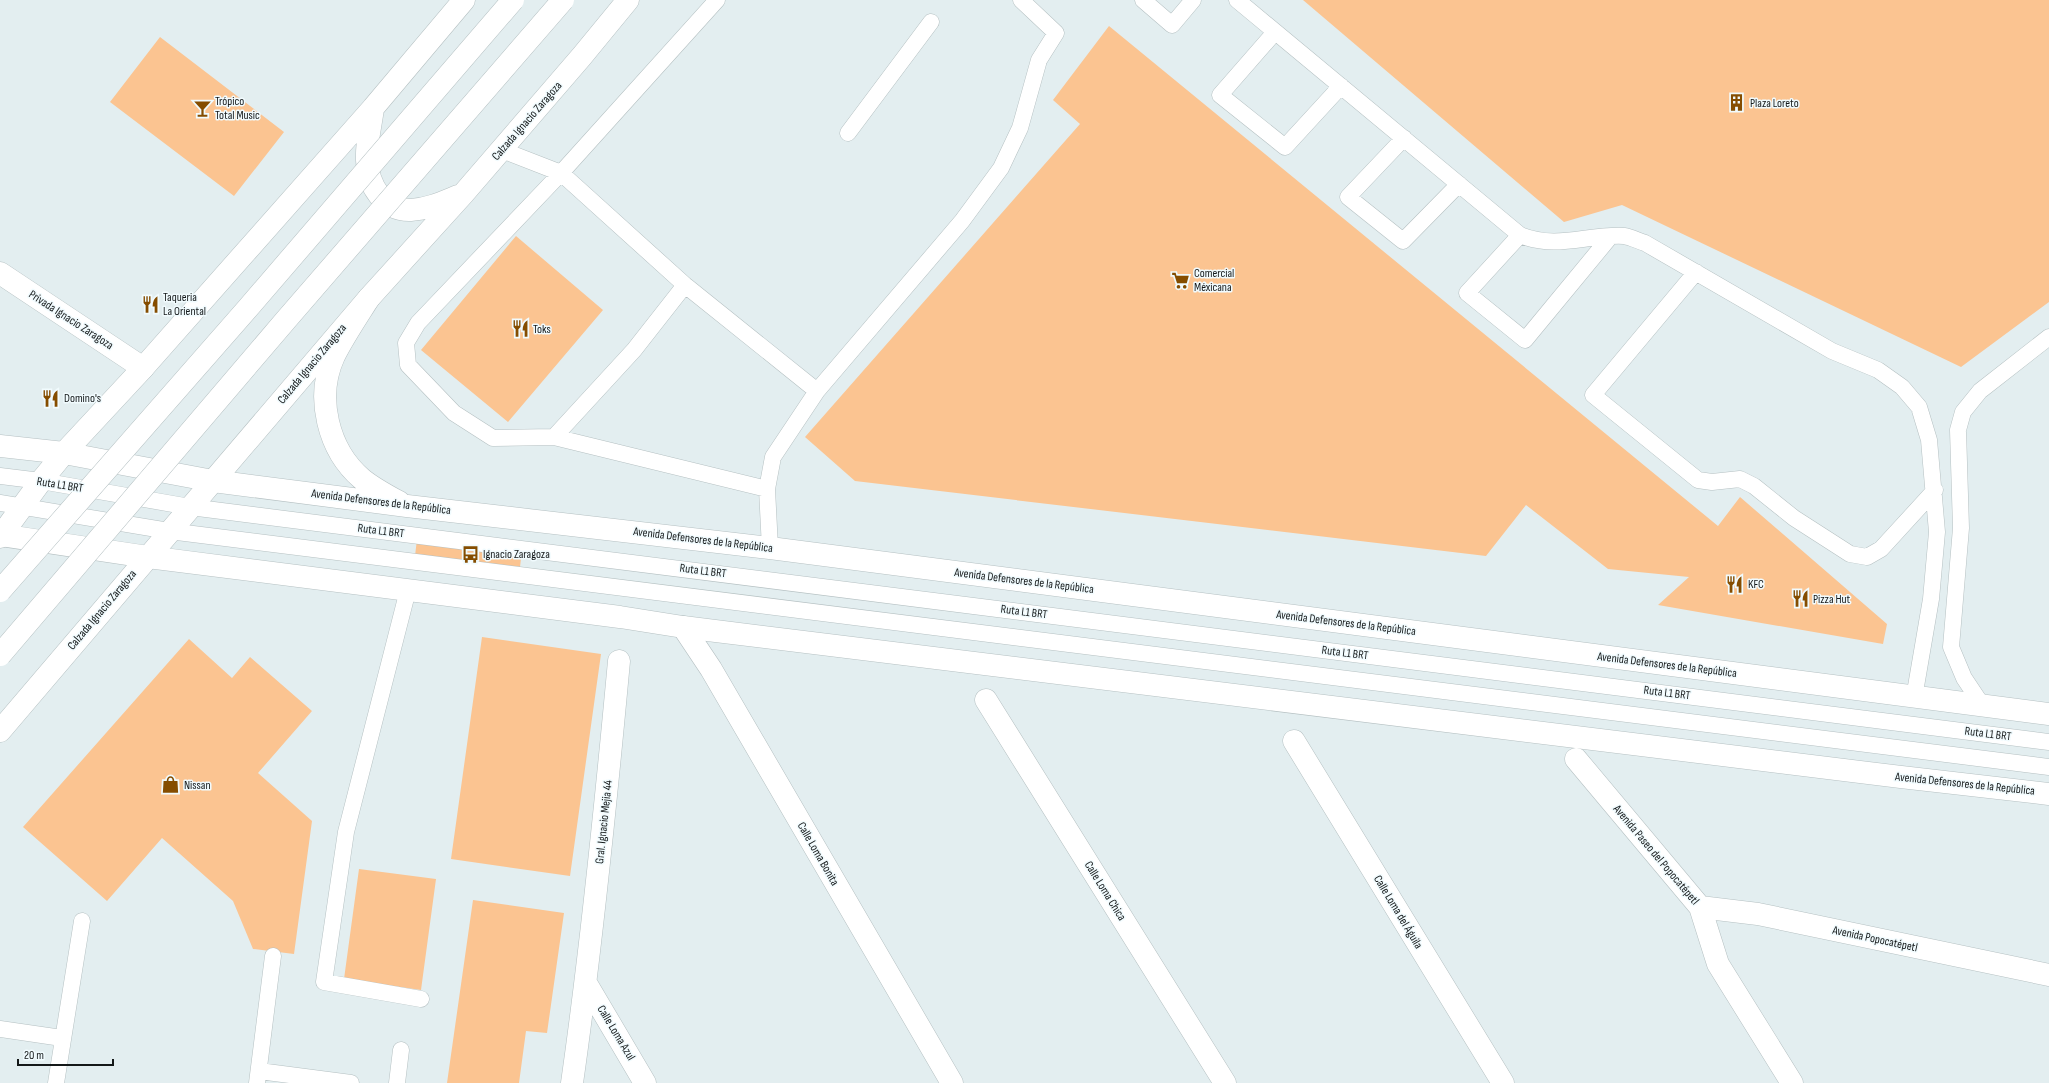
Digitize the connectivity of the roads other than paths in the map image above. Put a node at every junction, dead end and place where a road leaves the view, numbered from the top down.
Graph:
1 (464, 0) edge
2 (514, 0) edge
3 (563, 0) edge
4 (628, 0) edge
5 (717, 0) edge
6 (1021, 0) edge
7 (1143, 0) edge
8 (1193, 0) edge
9 (1237, 0) edge
10 (932, 22) dead end
11 (1275, 32) junction
12 (1341, 86) junction
13 (373, 108) junction
14 (848, 133) dead end
15 (1404, 138) junction
16 (502, 150) junction
17 (561, 173) junction
18 (1459, 184) junction
19 (464, 193) junction
20 (1520, 235) junction
21 (1610, 238) junction
22 (1696, 272) junction
23 (0, 273) edge
24 (685, 285) junction
25 (369, 298) junction
26 (2049, 337) edge
27 (143, 368) junction
28 (817, 391) junction
29 (554, 437) junction
30 (0, 446) edge
31 (64, 453) junction
32 (0, 476) edge
33 (41, 481) junction
34 (213, 481) junction
35 (767, 489) junction
36 (1934, 490) junction
37 (0, 503) edge
38 (22, 506) junction
39 (407, 506) junction
40 (190, 507) junction
41 (169, 531) junction
42 (0, 536) edge
43 (770, 548) junction
44 (148, 557) junction
45 (408, 590) junction
46 (0, 591) edge
47 (683, 627) junction
48 (0, 655) edge
49 (619, 661) dead end
50 (1914, 698) junction
51 (986, 700) dead end
52 (1982, 705) junction
53 (2049, 714) edge
54 (0, 731) edge
55 (1294, 742) dead end
56 (2049, 742) edge
57 (1576, 759) dead end
58 (2049, 767) edge
59 (2049, 794) edge
60 (1700, 907) junction
61 (82, 921) dead end
62 (273, 956) dead end
63 (2049, 975) edge
64 (586, 983) junction
65 (421, 999) dead end
66 (0, 1029) edge
67 (62, 1038) junction
68 (401, 1050) dead end
69 (258, 1077) edge
70 (56, 1083) edge
71 (351, 1083) edge
72 (397, 1083) edge
73 (572, 1083) edge
74 (645, 1083) edge
75 (952, 1083) edge
76 (1225, 1083) edge
77 (1502, 1083) edge
78 (1792, 1083) edge

1 - 13 main road
2 - 46 main road, bridge
3 - 48 main road, bridge
4 - 16 main road, Calzada Ignacio Zaragoza
5 - 17 lane
6 - 28 lane
7 - 8 lane
9 - 11 lane
10 - 14 lane
11 - 12 lane
11 - 12 lane
12 - 15 lane
13 - 19 main road
13 - 27 main road
15 - 18 lane
15 - 18 lane
16 - 17 lane
16 - 19 main road, Calzada Ignacio Zaragoza
17 - 24 lane
17 - 29 lane
18 - 20 lane
19 - 25 main road, Calzada Ignacio Zaragoza
20 - 21 lane
20 - 21 lane
21 - 22 lane
22 - 36 lane
22 - 36 lane
23 - 27 main road, Privada Ignacio Zaragoza
24 - 28 lane
24 - 29 lane
25 - 34 main road, Calzada Ignacio Zaragoza
25 - 39 main road
26 - 52 lane
27 - 31 main road
28 - 35 lane
29 - 35 lane
30 - 31 main road, Avenida Defensores de la República
31 - 33 main road
31 - 34 main road, Avenida Defensores de la República
32 - 33 lane, Ruta L1 BRT
33 - 38 main road
33 - 40 lane, Ruta L1 BRT
34 - 39 main road, Avenida Defensores de la República
34 - 40 main road, Calzada Ignacio Zaragoza
35 - 43 lane
36 - 50 lane
37 - 38 lane
38 - 41 lane
38 - 42 main road
39 - 43 main road, Avenida Defensores de la República
40 - 41 main road, Calzada Ignacio Zaragoza
40 - 56 lane, Ruta L1 BRT
41 - 44 main road, Calzada Ignacio Zaragoza
41 - 58 lane
42 - 44 main road, Avenida Defensores de la República
43 - 50 main road, Avenida Defensores de la República
44 - 45 main road, Avenida Defensores de la República
44 - 54 main road, Calzada Ignacio Zaragoza
45 - 47 main road, Avenida Defensores de la República
45 - 65 lane
47 - 59 main road, Avenida Defensores de la República
47 - 75 main road, Calle Loma Bonita
49 - 64 main road, Gral. Ignacio Mejia 44
50 - 52 main road, Avenida Defensores de la República
51 - 76 main road, Calle Loma Chica
52 - 53 main road, Avenida Defensores de la República
55 - 77 main road, Calle Loma del Águila
57 - 60 main road, Avenida Paseo del Popocatépetl
60 - 63 main road, Avenida Popocatépetl
60 - 78 main road, Avenida Paseo del Popocatépetl
61 - 67 lane
62 - 69 lane
64 - 73 main road, Gral. Ignacio Mejia 44
64 - 74 main road, Calle Loma Azul
66 - 67 lane
67 - 70 lane
68 - 72 lane
69 - 71 lane

